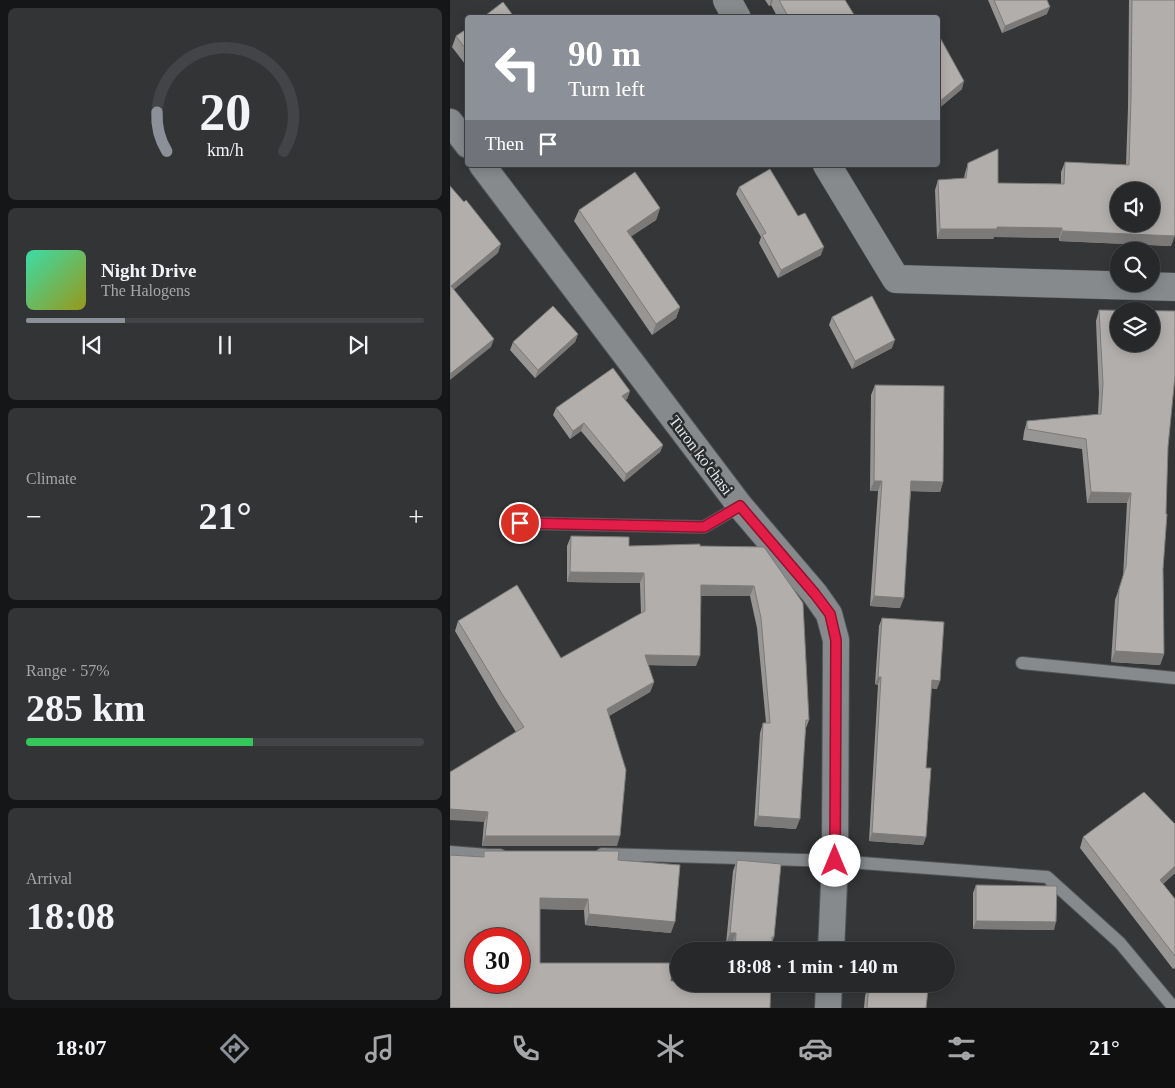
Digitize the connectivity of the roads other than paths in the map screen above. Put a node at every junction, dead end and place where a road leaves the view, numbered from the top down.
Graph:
1 (727, 0) edge
2 (736, 15) edge
3 (450, 122) edge
4 (465, 141) edge
5 (484, 167) edge
6 (828, 167) edge
7 (1175, 287) edge
8 (740, 506) junction
9 (520, 523) dead end
10 (1022, 663) dead end
11 (1175, 678) edge
12 (450, 852) edge
13 (592, 854) edge
14 (516, 855) edge
15 (835, 861) junction
16 (831, 942) edge
17 (829, 992) edge
18 (828, 1008) edge
19 (1174, 1008) edge

1 - 2 street
3 - 4 street
5 - 8 street, Turon ko'chasi
6 - 7 street
8 - 9 lane
8 - 15 street, Turon ko'chasi
10 - 11 lane
12 - 14 lane
13 - 15 lane
15 - 16 street, Turon ko'chasi
15 - 19 lane
17 - 18 street

